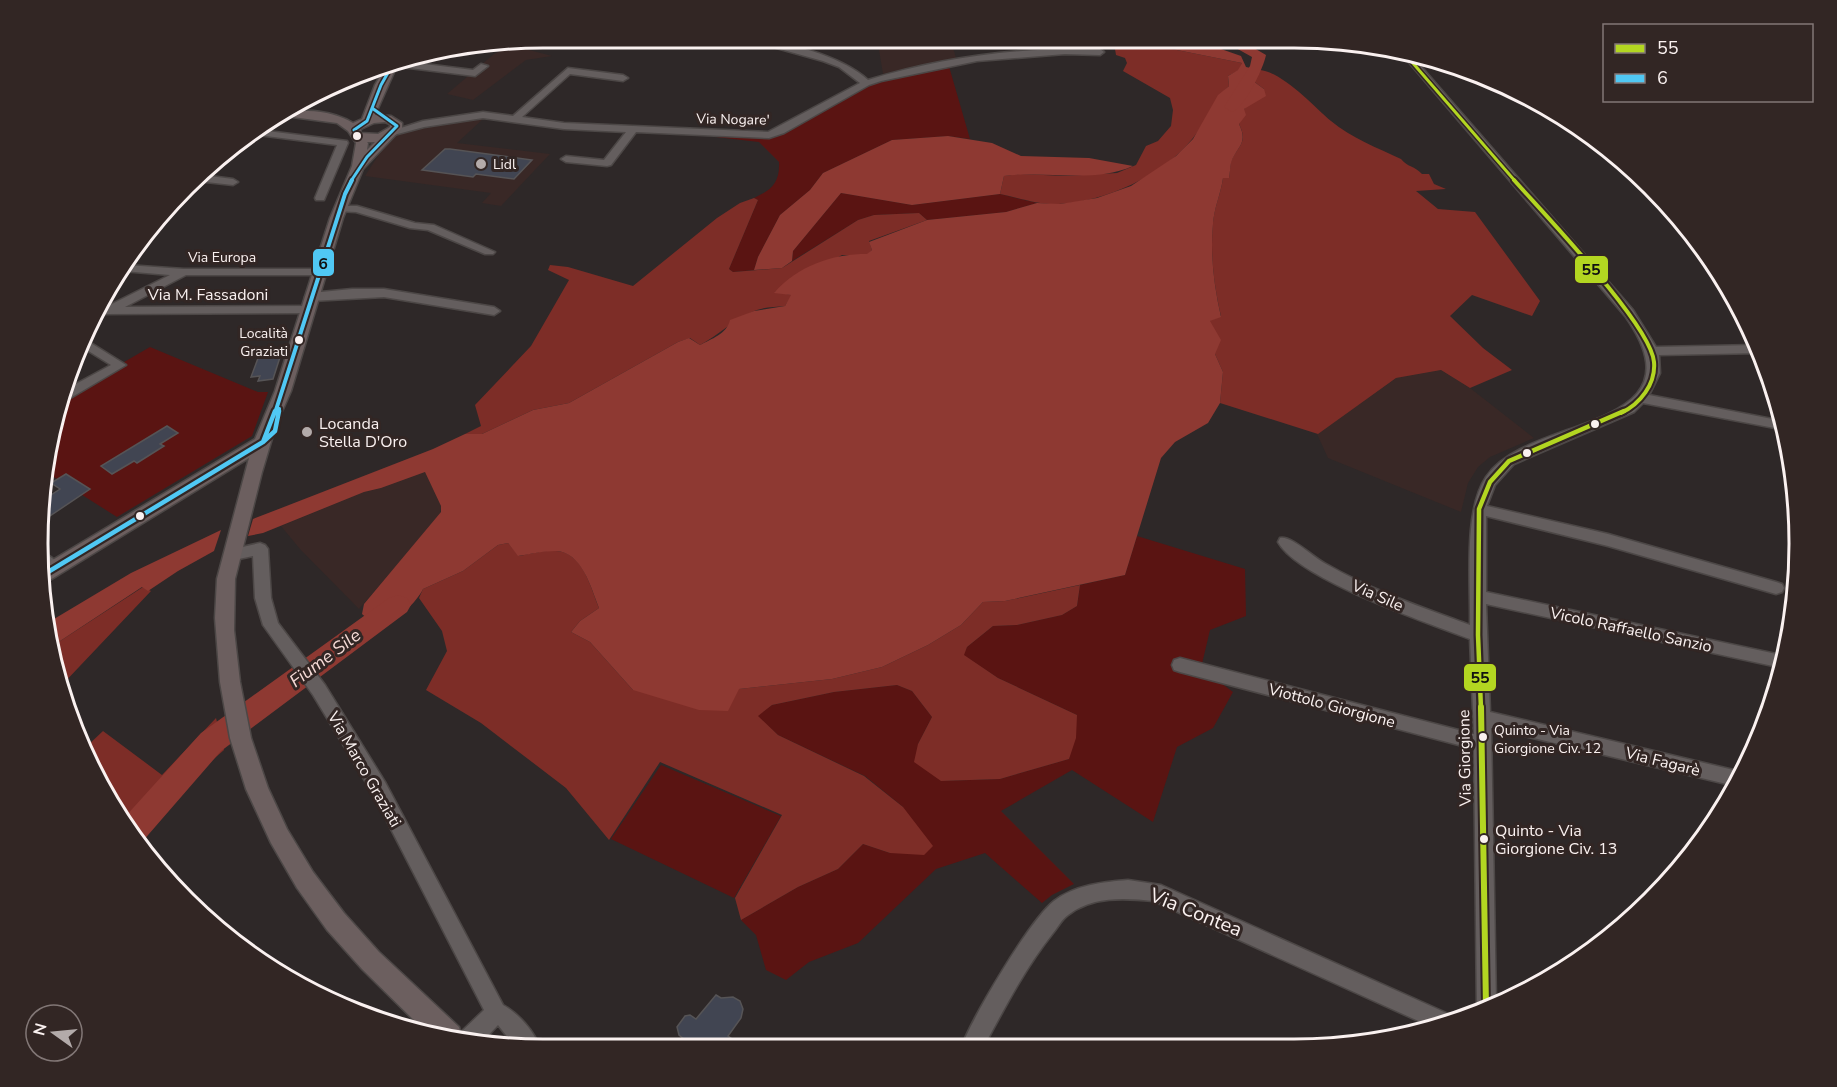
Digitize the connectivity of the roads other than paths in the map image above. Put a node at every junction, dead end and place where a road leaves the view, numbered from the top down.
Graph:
1 (780, 48) edge
2 (1100, 52) dead end
3 (1413, 63) edge
4 (415, 65) edge
5 (484, 66) dead end
6 (389, 73) edge
7 (623, 78) dead end
8 (866, 83) junction
9 (295, 115) edge
10 (368, 116) junction
11 (390, 120) junction
12 (514, 120) junction
13 (423, 124) junction
14 (355, 129) junction
15 (633, 129) junction
16 (266, 133) edge
17 (388, 134) junction
18 (566, 159) dead end
19 (357, 168) junction
20 (208, 179) edge
21 (233, 182) dead end
22 (320, 198) dead end
23 (340, 209) junction
24 (489, 252) dead end
25 (132, 268) edge
26 (184, 272) junction
27 (319, 272) junction
28 (309, 303) junction
29 (494, 311) dead end
30 (105, 312) edge
31 (104, 313) edge
32 (89, 347) edge
33 (1749, 349) edge
34 (1653, 351) junction
35 (72, 392) edge
36 (1642, 398) junction
37 (1774, 424) edge
38 (269, 436) junction
39 (1479, 508) junction
40 (1285, 542) dead end
41 (234, 554) junction
42 (49, 565) edge
43 (1776, 588) dead end
44 (1478, 596) junction
45 (1478, 635) junction
46 (1775, 660) edge
47 (1180, 665) dead end
48 (1482, 717) junction
49 (1483, 744) junction
50 (1730, 777) edge
51 (1486, 1000) edge
52 (496, 1012) junction
53 (1435, 1018) edge
54 (440, 1027) edge
55 (475, 1034) edge
56 (522, 1038) edge
57 (977, 1039) edge

1 - 8 street
2 - 8 street, Via Nogare'
3 - 34 street
4 - 5 street
6 - 10 main road
7 - 12 street
8 - 15 street, Via Nogare'
9 - 14 main road
10 - 11 main road
10 - 14 main road
11 - 13 street, Via Nogare'
11 - 17 main road
12 - 13 street, Via Nogare'
12 - 15 street, Via Nogare'
13 - 17 street, Via Nogare'
14 - 17 main road
14 - 19 main road
15 - 18 street
16 - 22 street
17 - 19 main road
19 - 23 main road
20 - 21 street
23 - 24 street
23 - 27 main road
25 - 26 street, Via Europa
26 - 27 street, Via Europa
26 - 30 street
27 - 28 main road
28 - 29 street, Via M. Fassadoni
28 - 31 street, Via M. Fassadoni
28 - 38 main road
32 - 35 street
33 - 34 street
34 - 36 street
36 - 37 street
36 - 39 street, Via Giorgione
38 - 41 main road
38 - 42 main road
39 - 43 street
39 - 44 street, Via Giorgione
40 - 45 street, Via Sile
41 - 52 street, Via Marco Graziati
41 - 54 main road
44 - 45 street, Via Giorgione
44 - 46 street, Vicolo Raffaello Sanzio
45 - 48 street, Via Giorgione
47 - 49 street, Viottolo Giorgione
48 - 49 street, Via Giorgione
48 - 50 street, Via Fagarè
49 - 51 street, Via Giorgione
52 - 55 street
52 - 56 street, Via Marco Graziati
53 - 57 street, Via Contea

